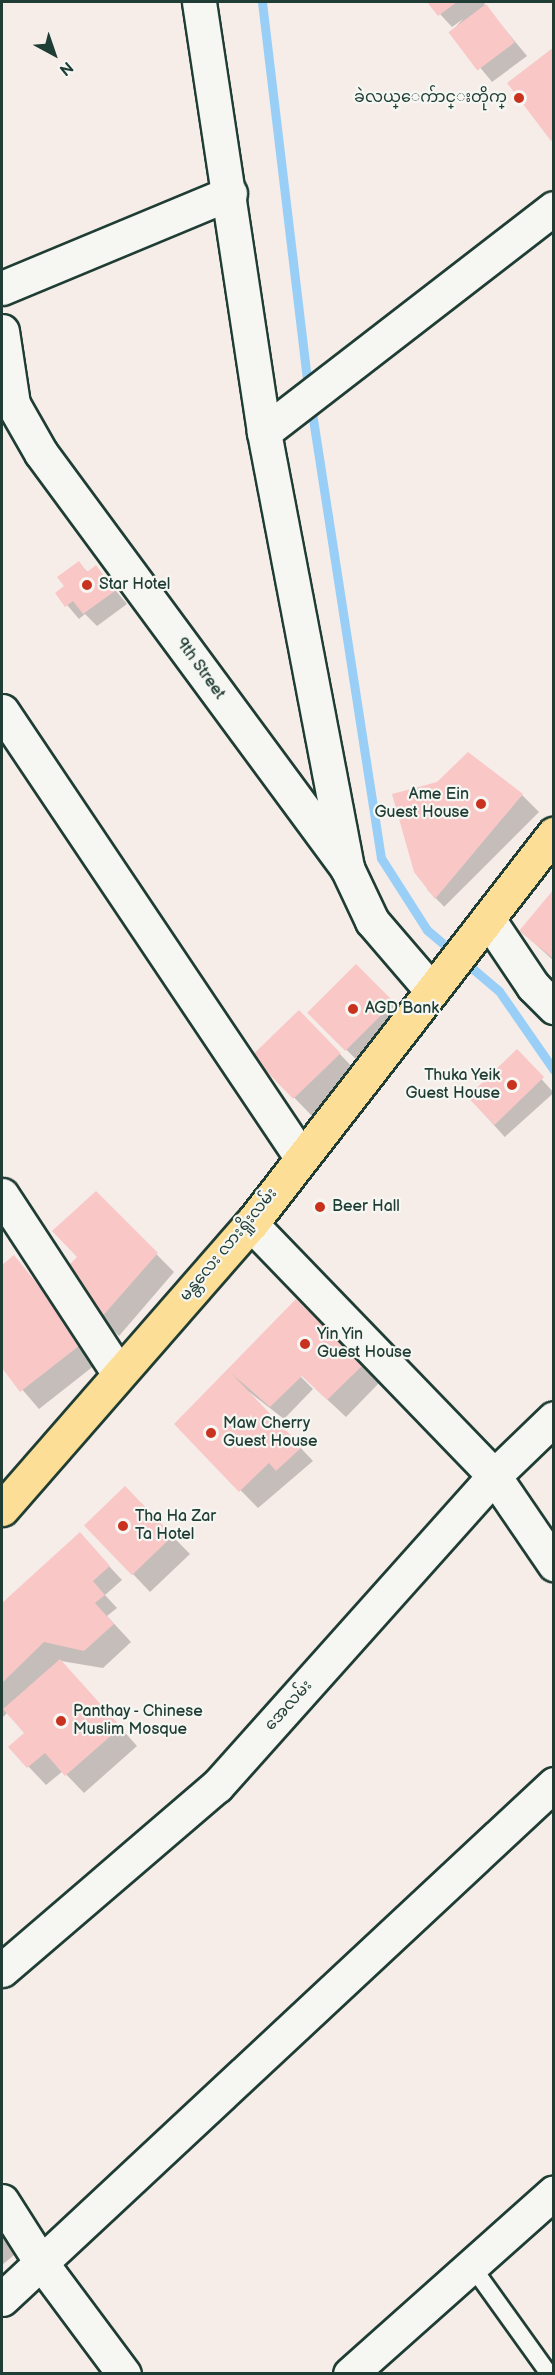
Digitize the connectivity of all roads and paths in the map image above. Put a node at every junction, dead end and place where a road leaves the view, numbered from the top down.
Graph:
1 (199, 2) edge
2 (230, 193) junction
3 (554, 208) edge
4 (2, 288) edge
5 (2, 331) edge
6 (264, 432) junction
7 (2, 711) edge
8 (554, 834) edge
9 (347, 868) junction
10 (479, 930) junction
11 (440, 981) junction
12 (554, 1007) edge
13 (301, 1157) junction
14 (2, 1196) edge
15 (251, 1224) junction
16 (118, 1372) junction
17 (554, 1418) edge
18 (494, 1476) junction
19 (2, 1509) edge
20 (554, 1564) edge
21 (554, 1784) edge
22 (2, 1970) edge
23 (554, 2192) edge
24 (2, 2201) edge
25 (42, 2264) junction
26 (471, 2265) junction
27 (2, 2300) edge
28 (124, 2373) edge
29 (350, 2373) edge
30 (549, 2373) edge

1 - 2 street
2 - 4 street
2 - 6 street
3 - 6 street
5 - 9 street, 9th Street
6 - 9 street
7 - 13 street
8 - 10 highway, မန္တလေး လားရှိုးလမ်း
9 - 11 street, 9th Street
10 - 11 highway, မန္တလေး လားရှိုးလမ်း
10 - 12 street
11 - 13 highway, မန္တလေး လားရှိုးလမ်း
13 - 15 highway, မန္တလေး လားရှိုးလမ်း
14 - 16 street
15 - 16 highway, မန္တလေး လားရှိုးလမ်း
15 - 18 street
16 - 19 highway, မန္တလေး လားရှိုးလမ်း
17 - 18 street, အေလမ်း
18 - 20 street
18 - 22 street, အေလမ်း
21 - 25 street
23 - 26 street
24 - 25 street
25 - 27 street
25 - 28 street
26 - 29 street
26 - 30 lane

